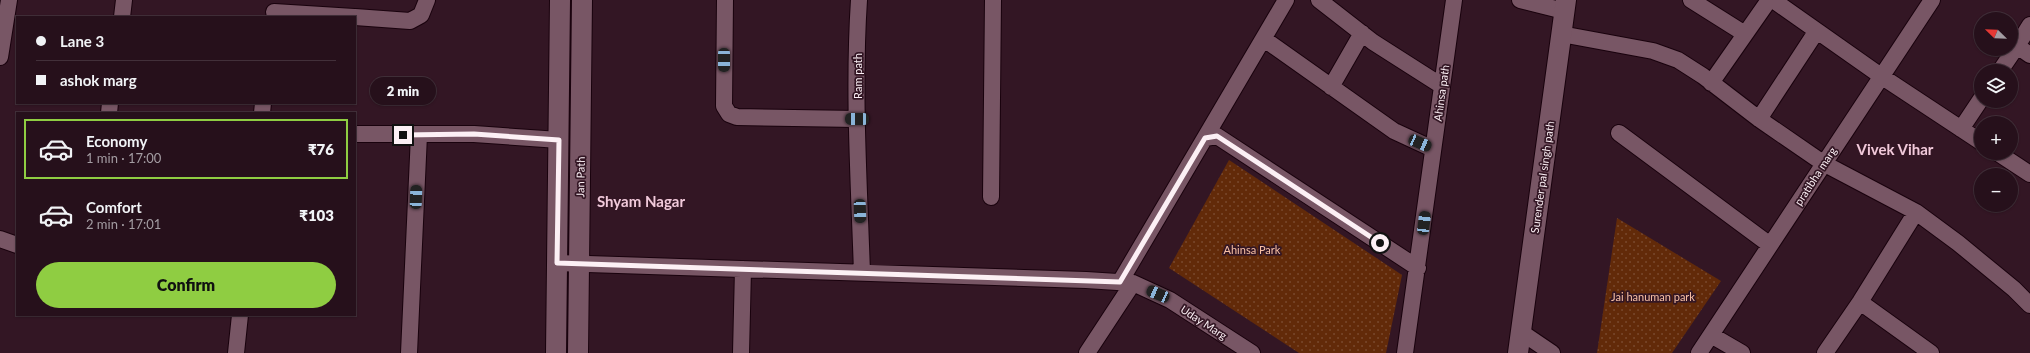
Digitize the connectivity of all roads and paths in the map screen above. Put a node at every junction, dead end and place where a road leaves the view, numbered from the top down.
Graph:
1 (9, 0) edge
2 (124, 0) edge
3 (427, 0) edge
4 (560, 0) edge
5 (582, 0) edge
6 (725, 0) edge
7 (859, 0) edge
8 (993, 0) edge
9 (1286, 0) edge
10 (1318, 0) edge
11 (1454, 0) edge
12 (1520, 0) edge
13 (1691, 0) edge
14 (1769, 0) edge
15 (1773, 0) edge
16 (1932, 0) edge
17 (1565, 6) edge
18 (274, 10) edge
19 (122, 16) edge
20 (343, 16) edge
21 (356, 17) edge
22 (2030, 25) edge
23 (1816, 32) junction
24 (1362, 33) junction
25 (1561, 34) junction
26 (1745, 34) junction
27 (1264, 39) junction
28 (2018, 44) edge
29 (2018, 47) edge
30 (2030, 55) edge
31 (0, 57) edge
32 (1880, 76) junction
33 (1711, 83) junction
34 (1442, 86) junction
35 (1331, 87) junction
36 (1975, 108) edge
37 (857, 119) junction
38 (1759, 119) junction
39 (1961, 129) junction
40 (1619, 133) dead end
41 (356, 134) edge
42 (419, 135) junction
43 (1974, 137) edge
44 (1205, 138) junction
45 (559, 140) junction
46 (1433, 149) junction
47 (2009, 160) edge
48 (1823, 163) junction
49 (2030, 174) edge
50 (991, 197) dead end
51 (1916, 212) junction
52 (0, 239) edge
53 (16, 245) edge
54 (1770, 245) junction
55 (557, 263) junction
56 (579, 264) junction
57 (1418, 268) junction
58 (743, 269) junction
59 (862, 273) junction
60 (1127, 282) junction
61 (1860, 302) junction
62 (2030, 306) edge
63 (240, 316) edge
64 (1521, 332) junction
65 (1711, 335) junction
66 (236, 353) edge
67 (409, 353) edge
68 (556, 353) edge
69 (578, 353) edge
70 (741, 353) edge
71 (1087, 353) edge
72 (1252, 353) edge
73 (1405, 353) edge
74 (1518, 353) edge
75 (1552, 353) edge
76 (1699, 353) edge
77 (1742, 353) edge
78 (1825, 353) edge
79 (1931, 353) edge

1 - 31 street
2 - 19 street
3 - 21 street
4 - 45 street, Jan Path
5 - 56 street, Jan Path
6 - 37 street
7 - 37 street, Ram path
8 - 50 street
9 - 27 street
10 - 24 street
11 - 34 street, Ahinsa path
12 - 17 street
13 - 26 street
14 - 26 street
15 - 23 street
16 - 32 street, pratibha marg
17 - 25 street, Surender pal singh path
18 - 20 street
22 - 28 street
23 - 32 street
23 - 38 street
24 - 34 street
24 - 35 street
25 - 33 street
25 - 64 street, Surender pal singh path
26 - 33 street
27 - 35 street
27 - 44 street
29 - 30 street
32 - 39 street
32 - 48 street, pratibha marg
33 - 38 street
34 - 46 street, Ahinsa path
35 - 46 street
36 - 39 street
37 - 59 street, Ram path
38 - 48 street
39 - 43 street
40 - 54 street
41 - 42 street
42 - 45 street
42 - 67 street
44 - 57 street
44 - 60 street
45 - 55 street, Jan Path
46 - 57 street, Ahinsa path
47 - 49 street
48 - 51 street
48 - 54 street, pratibha marg
51 - 61 street
51 - 62 street
52 - 53 street
54 - 65 street, pratibha marg
55 - 56 street, Uday Marg
55 - 68 street, Jan Path
56 - 58 street, Uday Marg
56 - 69 street, Jan Path
57 - 73 street, Ahinsa path
58 - 59 street, Uday Marg
58 - 70 street
59 - 60 street, Uday Marg
60 - 71 street
60 - 72 street, Uday Marg
61 - 78 street
61 - 79 street
63 - 66 street
64 - 74 street, Surender pal singh path
64 - 75 street
65 - 76 street, pratibha marg
65 - 77 street

